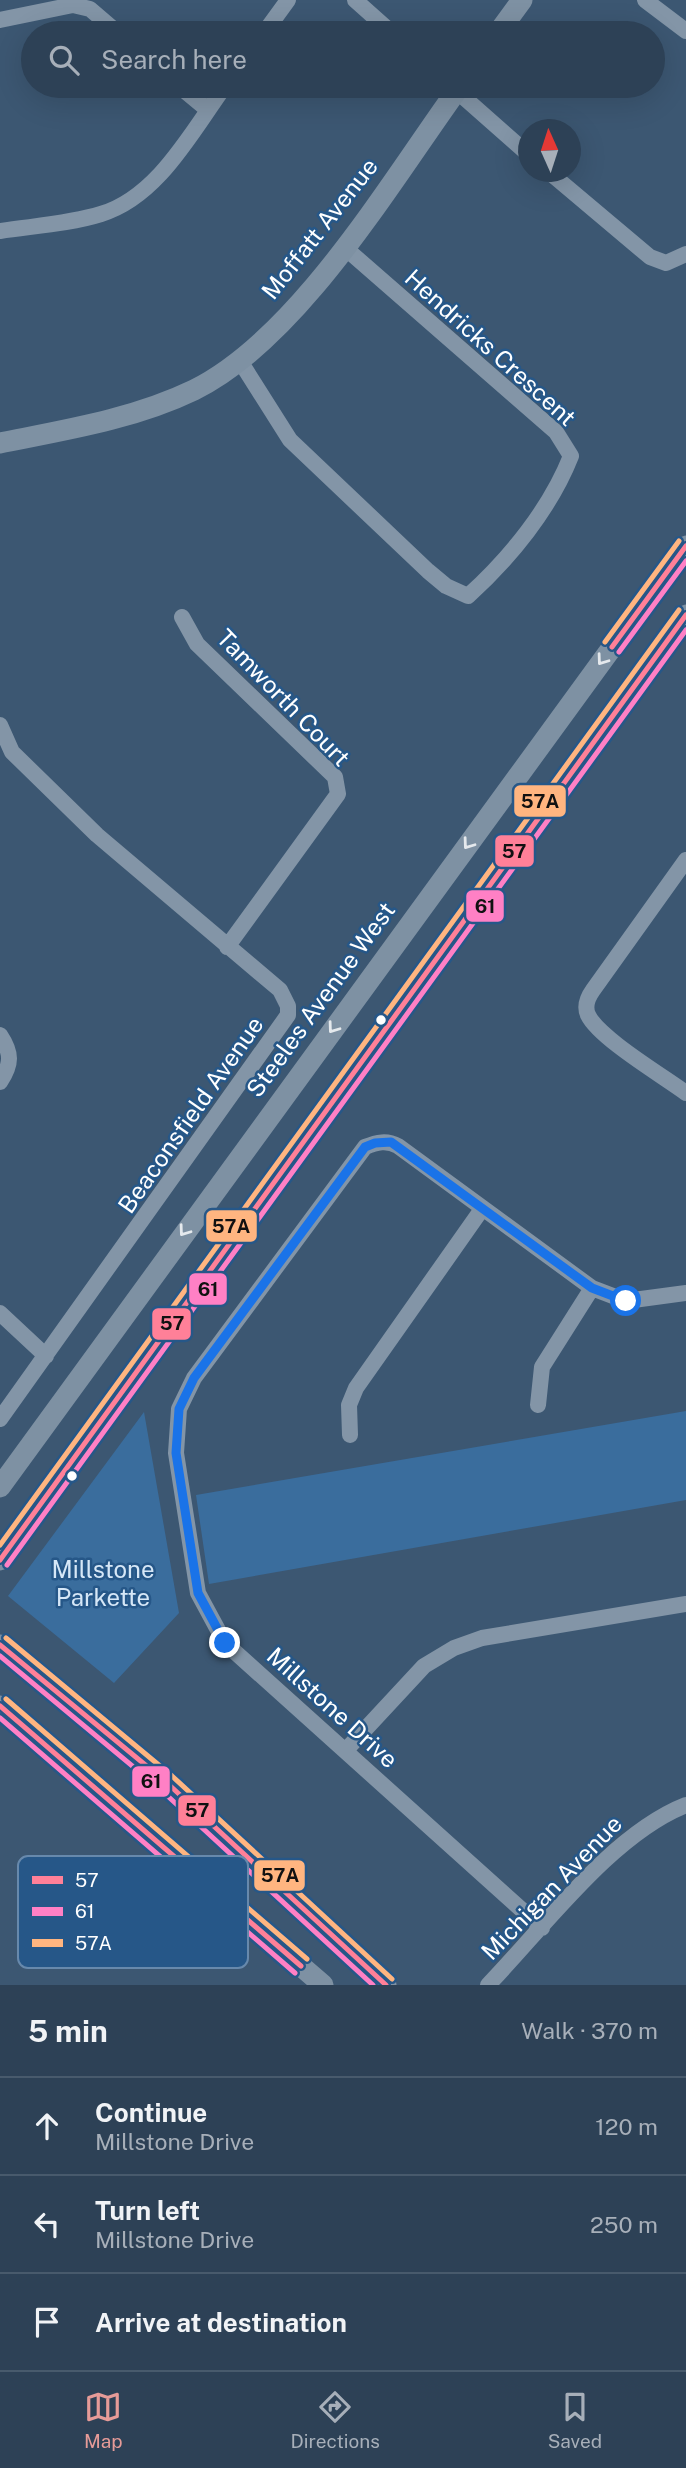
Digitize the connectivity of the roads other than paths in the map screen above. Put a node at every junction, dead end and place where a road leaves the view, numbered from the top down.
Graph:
1 (288, 0) edge
2 (355, 0) edge
3 (522, 0) edge
4 (645, 0) edge
5 (0, 20) edge
6 (104, 21) edge
7 (273, 21) edge
8 (379, 21) edge
9 (507, 21) edge
10 (686, 31) edge
11 (194, 98) edge
12 (216, 98) edge
13 (448, 98) edge
14 (468, 98) edge
15 (208, 110) junction
16 (518, 145) edge
17 (561, 182) edge
18 (0, 231) edge
19 (344, 247) junction
20 (686, 254) edge
21 (240, 361) junction
22 (0, 443) edge
23 (686, 546) edge
24 (686, 615) edge
25 (182, 617) dead end
26 (0, 725) edge
27 (686, 860) edge
28 (227, 947) junction
29 (0, 1035) edge
30 (0, 1082) edge
31 (686, 1093) edge
32 (482, 1209) junction
33 (592, 1288) junction
34 (686, 1293) edge
35 (0, 1313) edge
36 (46, 1356) junction
37 (538, 1405) dead end
38 (0, 1419) edge
39 (350, 1435) dead end
40 (0, 1487) edge
41 (0, 1560) edge
42 (686, 1604) edge
43 (0, 1645) edge
44 (4, 1712) edge
45 (346, 1750) junction
46 (686, 1805) edge
47 (172, 1856) edge
48 (246, 1856) edge
49 (248, 1858) edge
50 (248, 1921) edge
51 (542, 1928) junction
52 (323, 1985) edge
53 (386, 1985) edge
54 (488, 1985) edge

1 - 7 street
2 - 8 street
3 - 9 main road
4 - 10 street
5 - 6 street
11 - 15 street
12 - 15 street
13 - 19 main road, Moffatt Avenue
14 - 16 street
15 - 18 street
17 - 20 street
19 - 21 main road, Moffatt Avenue
19 - 21 street, Hendricks Crescent
21 - 22 main road, Moffatt Avenue
23 -> 40 main road, Steeles Avenue West
24 - 41 main road
25 - 28 street, Tamworth Court
26 - 28 street, Beaconsfield Avenue
27 - 31 street
28 - 36 street, Beaconsfield Avenue
29 - 30 street
32 - 33 street, Millstone Drive
32 - 39 street
32 - 45 street, Millstone Drive
33 - 34 street, Millstone Drive
33 - 37 street
35 - 36 street
36 - 38 street
42 - 45 street
43 - 48 main road
44 - 47 main road
45 - 51 street, Millstone Drive
46 - 51 street, Michigan Avenue
49 - 53 main road
50 - 52 main road
51 - 54 street, Michigan Avenue

